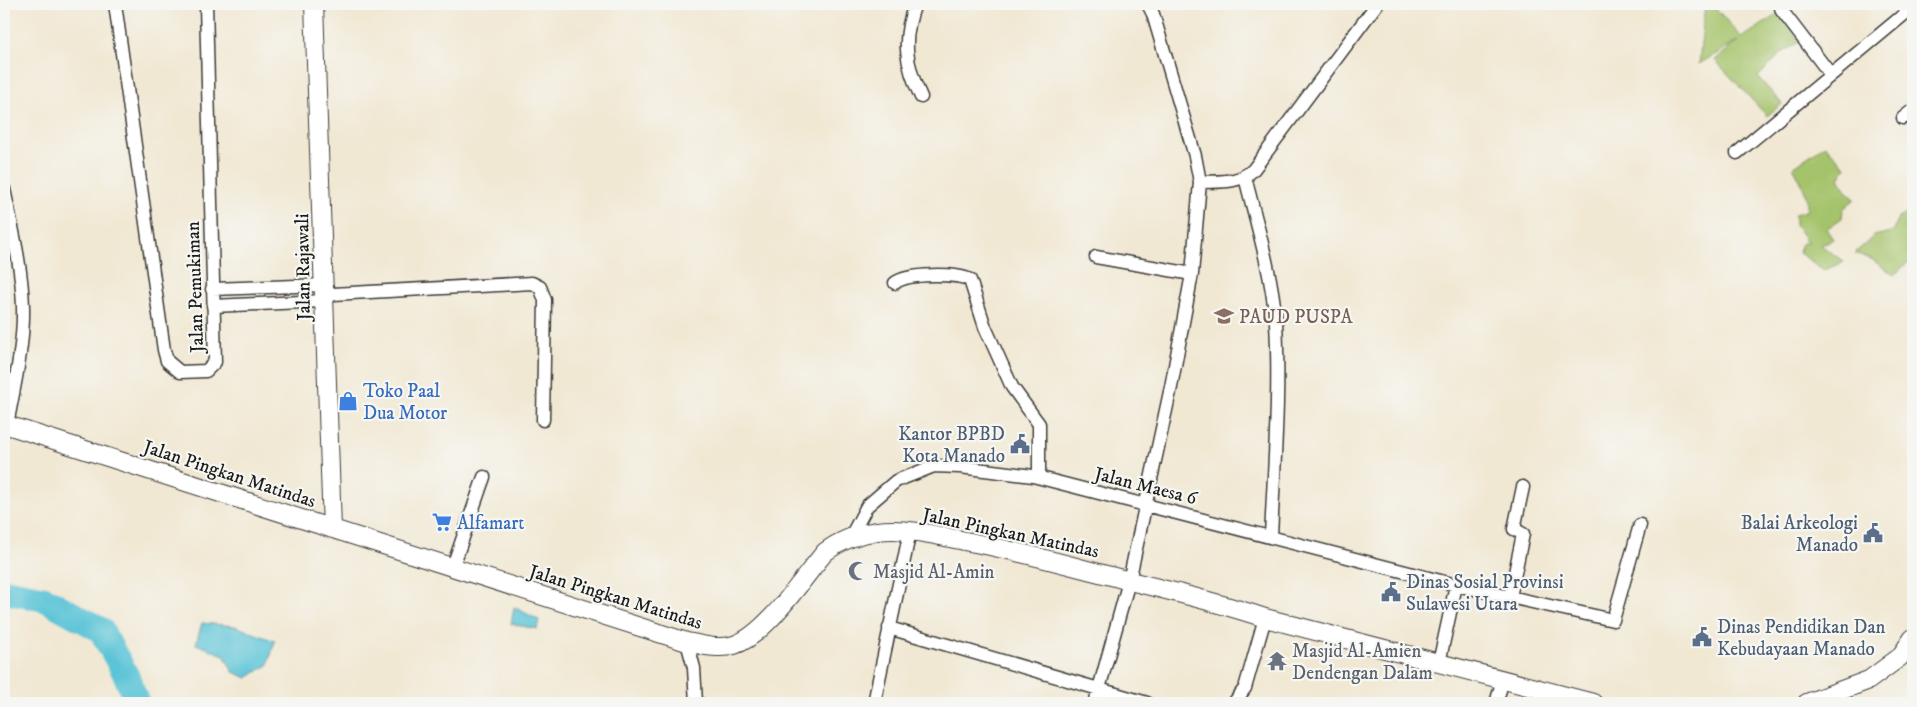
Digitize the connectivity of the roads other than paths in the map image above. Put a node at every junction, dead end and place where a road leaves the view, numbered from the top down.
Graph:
1 (115, 4) edge
2 (206, 4) edge
3 (314, 4) edge
4 (915, 4) edge
5 (1149, 4) edge
6 (1377, 4) edge
7 (1780, 4) edge
8 (1913, 7) edge
9 (1831, 75) junction
10 (921, 97) dead end
11 (1913, 110) edge
12 (1903, 118) dead end
13 (1737, 153) dead end
14 (1245, 177) junction
15 (1200, 182) junction
16 (4, 189) edge
17 (1096, 257) dead end
18 (1192, 274) junction
19 (895, 282) dead end
20 (212, 289) junction
21 (327, 294) junction
22 (213, 306) junction
23 (543, 420) dead end
24 (5, 425) edge
25 (484, 477) dead end
26 (1039, 477) junction
27 (1523, 487) dead end
28 (1145, 504) junction
29 (1640, 525) dead end
30 (332, 529) junction
31 (910, 532) junction
32 (851, 536) junction
33 (1271, 537) junction
34 (452, 569) junction
35 (1129, 581) junction
36 (1456, 584) junction
37 (1510, 597) junction
38 (1265, 618) junction
39 (889, 628) junction
40 (1913, 638) edge
41 (687, 642) junction
42 (1439, 662) junction
43 (1503, 680) junction
44 (1100, 688) junction
45 (696, 703) edge
46 (874, 703) edge
47 (1095, 703) edge
48 (1147, 703) edge
49 (1234, 703) edge
50 (1496, 703) edge
51 (1593, 703) edge
52 (1807, 703) edge

1 - 22 street, Jalan Pemukiman
2 - 20 street, Jalan Pemukiman
3 - 21 street, Jalan Rajawali
4 - 10 street
5 - 15 street
6 - 14 street
7 - 9 street
8 - 9 street
9 - 13 street
11 - 12 street
14 - 15 street
14 - 33 street
15 - 18 street
16 - 24 street
17 - 18 street
18 - 28 street
19 - 26 street
20 - 21 street
20 - 22 street, Jalan Pemukiman
21 - 22 street
21 - 23 street
21 - 30 street, Jalan Rajawali
24 - 30 street, Jalan Pingkan Matindas
25 - 34 street
26 - 28 street, Jalan Maesa 6
26 - 32 street, Jalan Maesa 6
27 - 37 street
28 - 33 street, Jalan Maesa 6
28 - 35 street
29 - 37 street, Jalan Maesa 6
30 - 34 street, Jalan Pingkan Matindas
31 - 32 street, Jalan Pingkan Matindas
31 - 35 street, Jalan Pingkan Matindas
31 - 39 street
32 - 41 street, Jalan Pingkan Matindas
33 - 36 street, Jalan Maesa 6
34 - 41 street, Jalan Pingkan Matindas
35 - 38 street, Jalan Pingkan Matindas
35 - 44 street
36 - 37 street, Jalan Maesa 6
36 - 42 street
38 - 42 street, Jalan Pingkan Matindas
38 - 49 street
39 - 44 street
39 - 46 street
40 - 52 street
41 - 45 street
42 - 43 street, Jalan Pingkan Matindas
43 - 50 street
43 - 51 street, Jalan Pingkan Matindas
44 - 47 street
44 - 48 street

